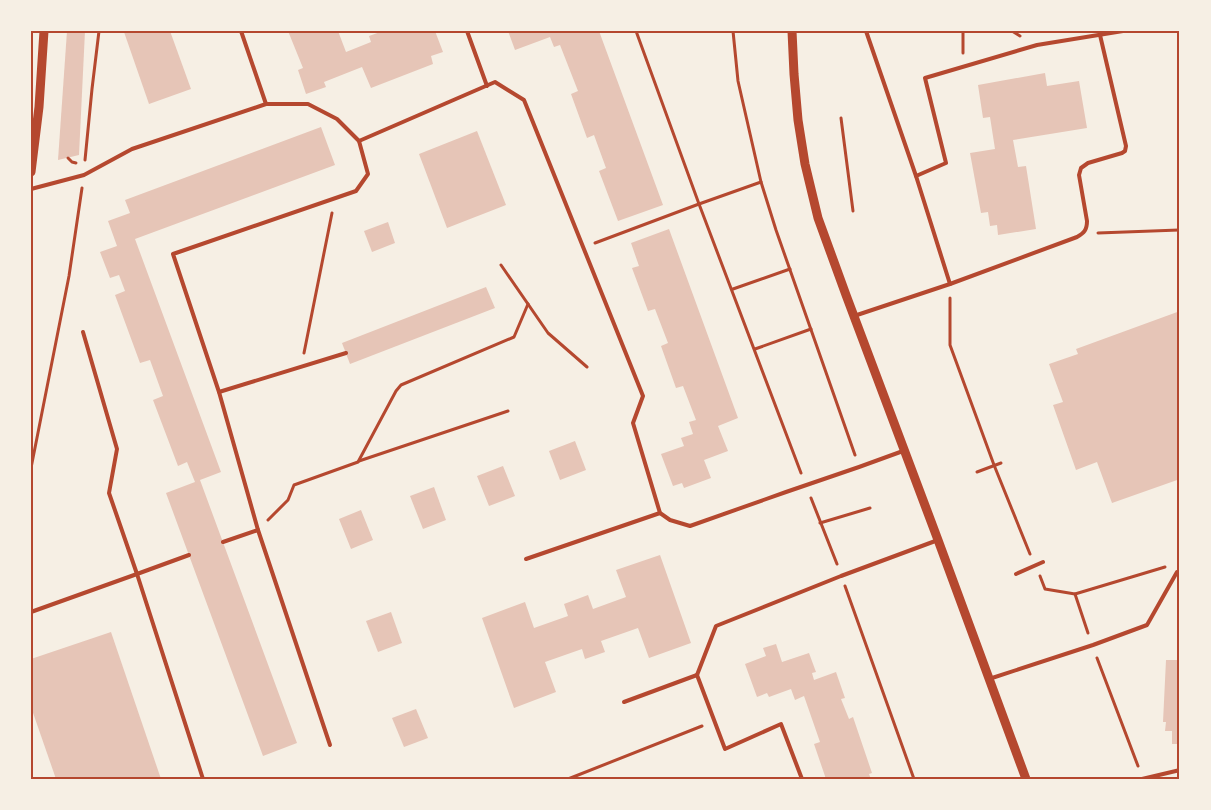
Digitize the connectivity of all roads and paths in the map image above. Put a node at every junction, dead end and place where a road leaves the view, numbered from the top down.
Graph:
1 (44, 31) edge
2 (99, 31) edge
3 (241, 31) edge
4 (466, 31) edge
5 (636, 31) edge
6 (733, 31) edge
7 (792, 31) edge
8 (866, 31) edge
9 (963, 31) edge
10 (1122, 31) edge
11 (1100, 35) junction
12 (964, 66) junction
13 (487, 86) junction
14 (266, 104) junction
15 (841, 118) dead end
16 (359, 141) junction
17 (31, 172) edge
18 (84, 175) junction
19 (916, 176) junction
20 (761, 182) junction
21 (31, 189) edge
22 (335, 198) junction
23 (699, 204) junction
24 (853, 211) dead end
25 (1179, 230) edge
26 (1083, 234) junction
27 (583, 248) junction
28 (502, 265) dead end
29 (790, 269) junction
30 (950, 284) junction
31 (733, 290) junction
32 (528, 304) junction
33 (854, 316) junction
34 (811, 329) junction
35 (83, 332) dead end
36 (755, 349) junction
37 (346, 353) dead end
38 (302, 366) junction
39 (587, 367) dead end
40 (219, 392) junction
41 (508, 411) dead end
42 (904, 450) junction
43 (358, 462) junction
44 (1001, 463) dead end
45 (994, 466) junction
46 (859, 467) junction
47 (31, 468) edge
48 (976, 472) dead end
49 (806, 485) junction
50 (870, 508) dead end
51 (660, 513) junction
52 (820, 523) junction
53 (258, 530) junction
54 (938, 540) junction
55 (223, 542) dead end
56 (189, 555) dead end
57 (526, 559) dead end
58 (1043, 562) dead end
59 (1035, 565) junction
60 (1170, 565) dead end
61 (1180, 572) edge
62 (137, 574) junction
63 (1016, 574) dead end
64 (842, 576) junction
65 (1075, 594) junction
66 (31, 612) edge
67 (1093, 645) junction
68 (697, 675) junction
69 (989, 679) junction
70 (624, 702) dead end
71 (715, 721) junction
72 (330, 746) dead end
73 (1180, 770) edge
74 (203, 779) edge
75 (568, 779) edge
76 (802, 779) edge
77 (914, 779) edge
78 (1026, 779) edge
79 (1142, 779) edge

1 - 17 street
2 - 18 path
3 - 14 lane
4 - 13 lane
5 - 23 path
6 - 20 path
7 - 33 street
8 - 19 lane
9 - 12 path
10 - 11 lane
11 - 12 lane
11 - 26 lane
12 - 19 lane
13 - 16 lane
13 - 27 lane
14 - 16 lane
14 - 18 lane
15 - 24 path
16 - 22 lane
18 - 21 lane
18 - 47 path
19 - 30 lane
20 - 23 path
20 - 29 path
22 - 38 path
22 - 40 lane
23 - 27 path
23 - 31 path
25 - 26 path
26 - 30 lane
27 - 51 lane
28 - 32 path
29 - 31 path
29 - 34 path
30 - 33 lane
30 - 45 path
31 - 36 path
32 - 39 path
32 - 43 path
33 - 42 street
34 - 36 path
34 - 46 path
35 - 62 lane
36 - 49 path
37 - 38 lane
38 - 40 lane
40 - 53 lane
41 - 43 path
42 - 46 lane
42 - 54 street
43 - 53 path
44 - 45 path
45 - 48 path
45 - 59 path
46 - 49 lane
49 - 51 lane
49 - 52 path
50 - 52 path
51 - 57 lane
52 - 64 path
53 - 55 lane
53 - 72 lane
54 - 64 lane
54 - 69 street
56 - 62 lane
58 - 59 lane
59 - 63 lane
59 - 65 path
60 - 65 path
61 - 67 lane
62 - 66 lane
62 - 74 lane
64 - 68 lane
64 - 77 path
65 - 67 path
67 - 69 lane
67 - 79 path
68 - 70 lane
68 - 71 lane
69 - 78 street
71 - 75 path
71 - 76 lane
73 - 79 lane

